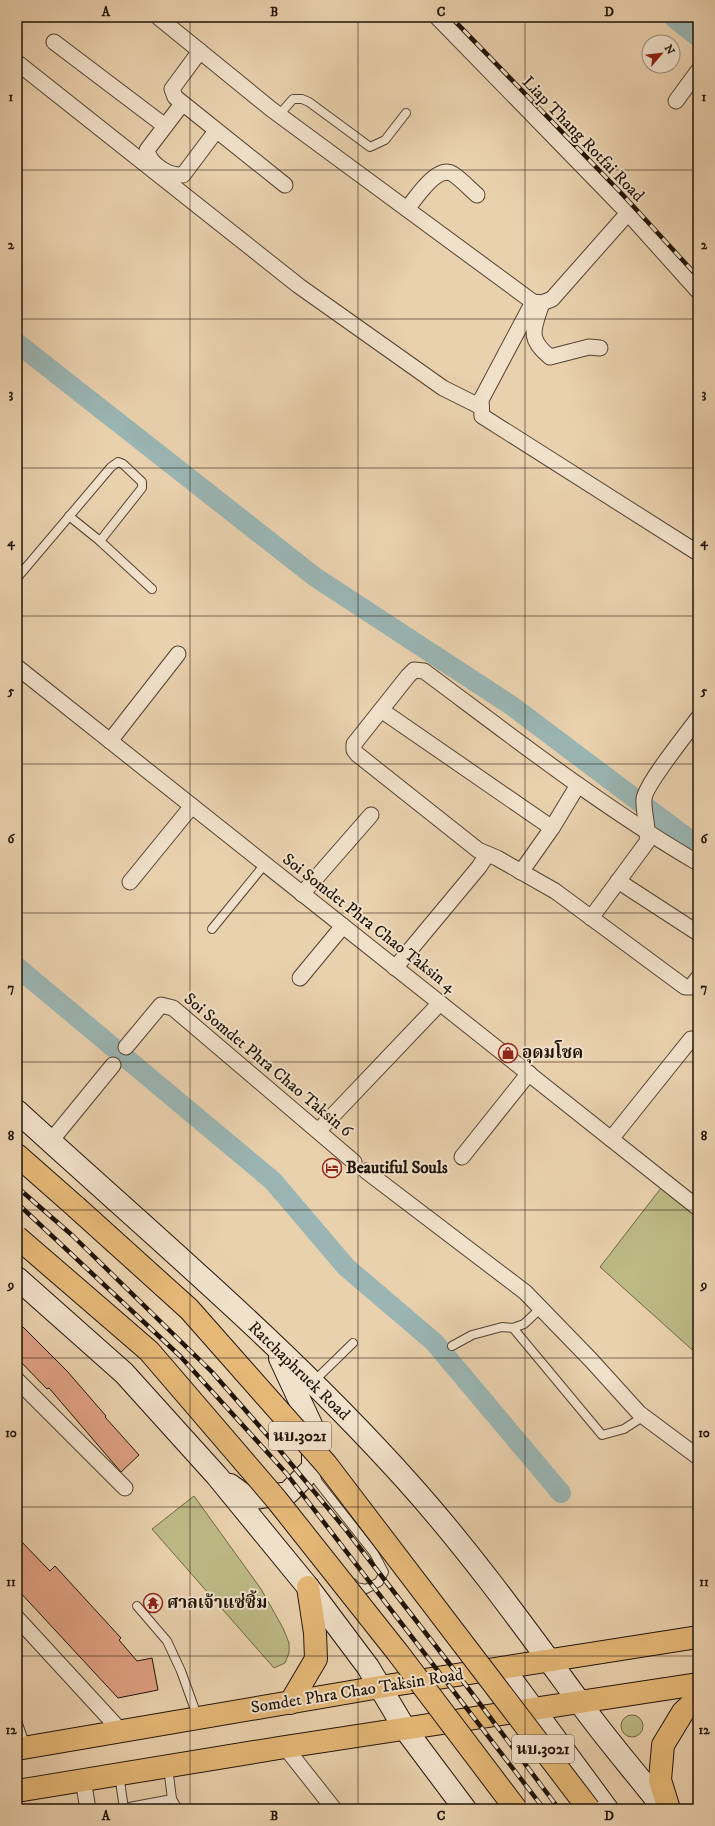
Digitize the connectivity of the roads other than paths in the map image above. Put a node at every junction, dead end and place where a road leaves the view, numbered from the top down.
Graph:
1 (158, 17) edge
2 (437, 17) edge
3 (54, 42) dead end
4 (200, 51) junction
5 (19, 64) dead end
6 (698, 71) edge
7 (676, 101) dead end
8 (182, 104) junction
9 (406, 113) dead end
10 (279, 115) junction
11 (165, 126) junction
12 (216, 131) junction
13 (285, 185) dead end
14 (477, 195) dead end
15 (407, 209) junction
16 (628, 214) junction
17 (698, 291) edge
18 (538, 302) junction
19 (600, 348) dead end
20 (480, 407) junction
21 (69, 516) junction
22 (100, 541) junction
23 (698, 553) edge
24 (17, 578) edge
25 (152, 588) dead end
26 (178, 654) dead end
27 (17, 667) edge
28 (381, 710) junction
29 (698, 718) edge
30 (110, 742) junction
31 (578, 785) junction
32 (192, 806) junction
33 (371, 815) dead end
34 (552, 828) junction
35 (648, 833) junction
36 (487, 855) junction
37 (698, 863) edge
38 (265, 864) junction
39 (521, 872) junction
40 (618, 881) junction
41 (130, 882) dead end
42 (302, 894) junction
43 (591, 918) junction
44 (343, 926) junction
45 (212, 929) dead end
46 (698, 933) edge
47 (395, 968) junction
48 (300, 978) dead end
49 (698, 978) edge
50 (440, 1003) junction
51 (691, 1039) dead end
52 (126, 1047) dead end
53 (113, 1065) dead end
54 (529, 1073) junction
55 (17, 1112) edge
56 (319, 1130) junction
57 (611, 1139) junction
58 (50, 1142) junction
59 (17, 1155) edge
60 (462, 1157) dead end
61 (354, 1162) dead end
62 (366, 1171) dead end
63 (698, 1208) edge
64 (17, 1237) edge
65 (17, 1278) edge
66 (541, 1308) junction
67 (513, 1328) junction
68 (353, 1343) dead end
69 (274, 1344) junction
70 (452, 1346) dead end
71 (17, 1380) edge
72 (312, 1382) junction
73 (644, 1416) junction
74 (698, 1457) edge
75 (313, 1468) junction
76 (217, 1476) junction
77 (125, 1488) dead end
78 (267, 1496) junction
79 (308, 1587) junction
80 (137, 1606) dead end
81 (17, 1618) edge
82 (698, 1637) edge
83 (550, 1660) junction
84 (503, 1668) junction
85 (698, 1684) edge
86 (380, 1687) junction
87 (698, 1698) edge
88 (578, 1702) junction
89 (290, 1703) junction
90 (534, 1710) junction
91 (198, 1718) junction
92 (17, 1721) edge
93 (405, 1729) junction
94 (121, 1731) junction
95 (285, 1747) junction
96 (22, 1748) edge
97 (168, 1766) junction
98 (119, 1774) junction
99 (83, 1780) junction
100 (17, 1791) edge
101 (172, 1799) junction
102 (88, 1809) edge
103 (124, 1809) edge
104 (178, 1809) edge
105 (334, 1809) edge
106 (464, 1809) edge
107 (516, 1809) edge
108 (589, 1809) edge
109 (607, 1809) edge
110 (664, 1809) edge
111 (668, 1809) edge

1 - 4 street
2 - 16 street, Liap Thang Rotfai Road
3 - 11 street
4 - 8 street
4 - 10 street
5 - 20 street
6 - 7 street
8 - 11 street
8 - 12 street
9 - 10 lane
10 - 15 street
11 - 12 street
12 - 13 street
14 - 15 street
15 - 18 street
16 - 17 street, Liap Thang Rotfai Road
16 - 18 street
18 - 19 street
18 - 20 street
20 - 23 street
21 - 22 lane
21 - 22 lane
21 - 24 lane
22 - 25 lane
26 - 30 street
27 - 30 street, Soi Somdet Phra Chao Taksin 4
28 - 31 street
28 - 34 street
28 - 36 street
29 - 35 street
30 - 32 street, Soi Somdet Phra Chao Taksin 4
31 - 34 street
31 - 35 street
32 - 38 street, Soi Somdet Phra Chao Taksin 4
32 - 41 street
33 - 42 street
34 - 39 street
35 - 37 street
35 - 40 street
36 - 39 street
36 - 47 street
38 - 42 street, Soi Somdet Phra Chao Taksin 4
38 - 45 lane
39 - 43 street
40 - 43 street
40 - 46 street
42 - 44 street, Soi Somdet Phra Chao Taksin 4
43 - 49 street
44 - 47 street, Soi Somdet Phra Chao Taksin 4
44 - 48 street
47 - 50 street, Soi Somdet Phra Chao Taksin 4
50 - 54 street, Soi Somdet Phra Chao Taksin 4
50 - 56 street
51 - 57 street
52 - 56 street, Soi Somdet Phra Chao Taksin 6
53 - 58 street
54 - 57 street, Soi Somdet Phra Chao Taksin 4
54 - 60 street
55 - 58 main road, Ratchaphruek Road / นบ.3021
56 - 61 street, Soi Somdet Phra Chao Taksin 6
57 - 63 street, Soi Somdet Phra Chao Taksin 4
58 - 69 main road, Ratchaphruek Road / นบ.3021
59 - 108 main road, นบ.3021, bridge
62 - 66 street
64 - 107 main road, นบ.3021, bridge
65 - 76 main road
66 - 67 lane
66 - 73 street
67 - 70 lane
67 - 73 lane
68 - 72 lane
69 - 72 main road, Ratchaphruek Road / นบ.3021
69 - 75 main road
71 - 77 street
72 - 83 main road, Ratchaphruek Road / นบ.3021
73 - 74 street
75 - 78 main road
75 - 78 lane
76 - 78 main road
76 - 79 main road
79 - 86 main road
79 - 89 main road
80 - 91 lane
81 - 94 street
82 - 83 main road, Somdet Phra Chao Taksin Road
83 - 84 main road, Somdet Phra Chao Taksin Road
83 - 88 main road, นบ.3021
84 - 86 main road, Somdet Phra Chao Taksin Road
84 - 90 main road
85 - 88 main road
86 - 89 main road, Somdet Phra Chao Taksin Road
86 - 93 main road
87 - 111 main road
88 - 90 main road
88 - 110 main road
89 - 91 main road, Somdet Phra Chao Taksin Road
90 - 93 main road
90 - 109 main road
91 - 94 main road, Somdet Phra Chao Taksin Road
92 - 96 lane
93 - 95 main road
93 - 106 main road
94 - 96 main road, Somdet Phra Chao Taksin Road
95 - 97 main road
95 - 105 street
97 - 98 main road
97 - 101 lane
98 - 99 main road
98 - 103 lane
99 - 100 main road
99 - 102 street
101 - 103 lane
101 - 104 lane

